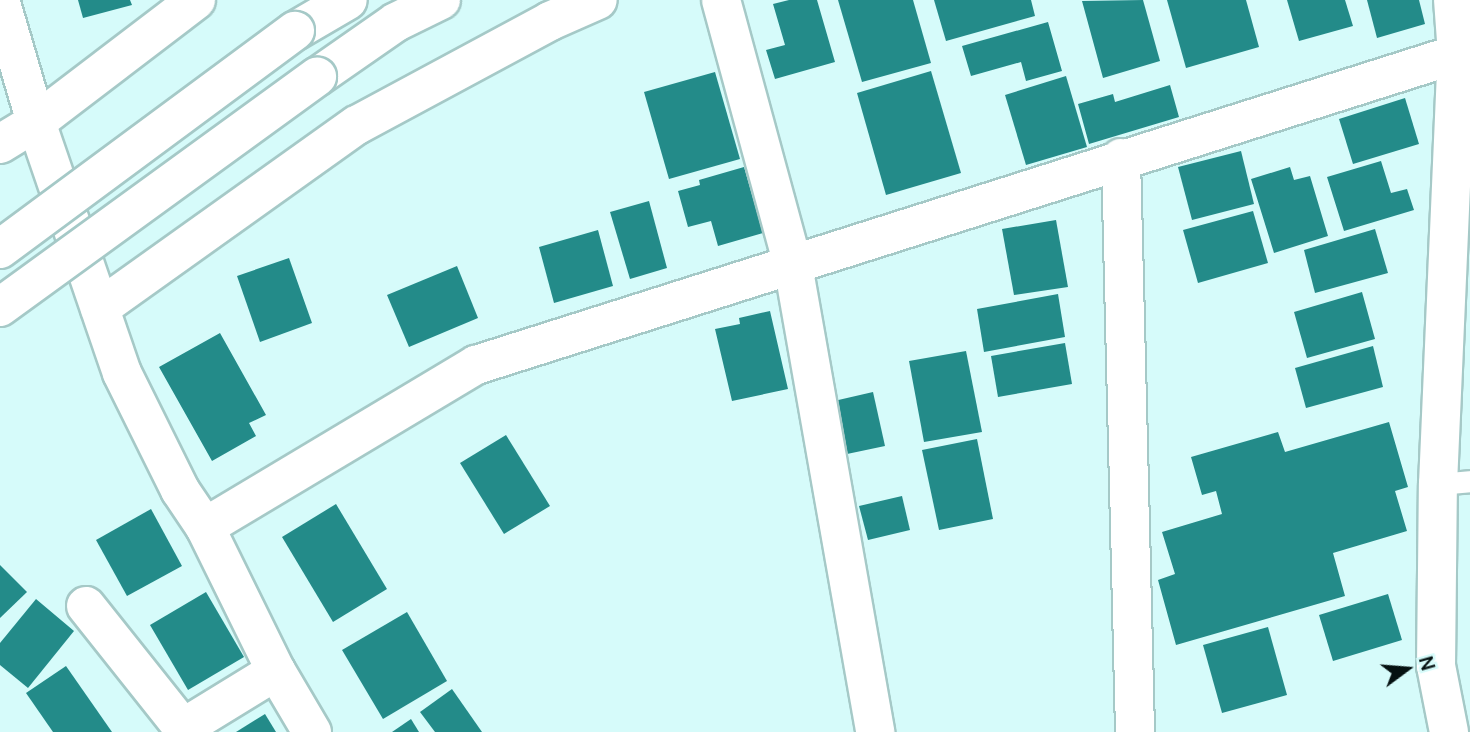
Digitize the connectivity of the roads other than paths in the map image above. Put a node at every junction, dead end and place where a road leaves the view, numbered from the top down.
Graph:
1 (0, 0) edge
2 (196, 0) edge
3 (348, 0) edge
4 (440, 0) edge
5 (598, 0) edge
6 (721, 0) edge
7 (1452, 0) edge
8 (1457, 54) junction
9 (36, 122) junction
10 (0, 144) edge
11 (1121, 158) junction
12 (0, 249) edge
13 (793, 265) junction
14 (1459, 288) edge
15 (0, 307) edge
16 (100, 308) junction
17 (1454, 482) edge
18 (205, 527) junction
19 (86, 606) dead end
20 (276, 671) junction
21 (1455, 726) edge
22 (312, 732) edge
23 (875, 732) edge
24 (1135, 732) edge

1 - 9 street
2 - 9 street
3 - 12 street, bridge
4 - 15 street, bridge
5 - 16 street
6 - 13 street
7 - 8 street
8 - 11 street
8 - 14 street
9 - 10 street
9 - 16 street
11 - 13 street
11 - 24 street
13 - 18 street
13 - 23 street
14 - 17 street
16 - 18 street
17 - 21 street
18 - 20 street
19 - 20 street
20 - 22 street

